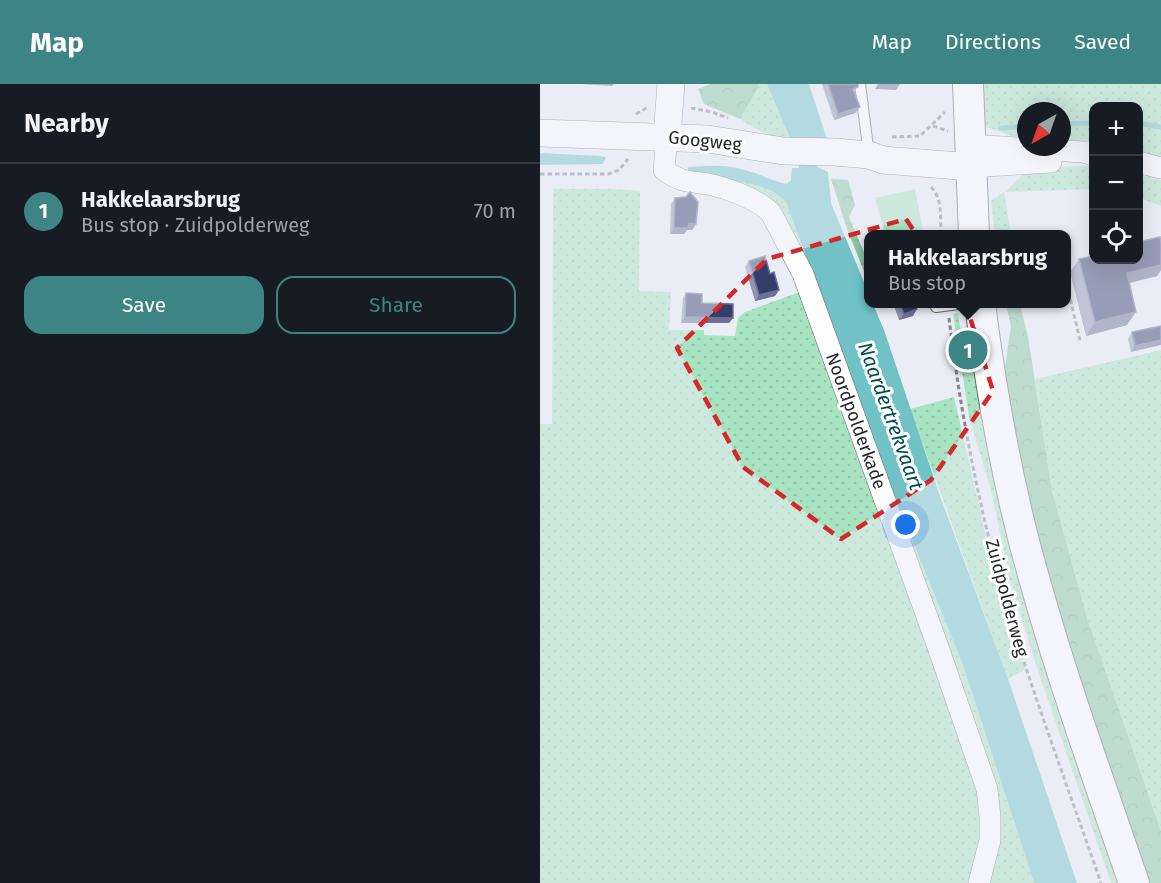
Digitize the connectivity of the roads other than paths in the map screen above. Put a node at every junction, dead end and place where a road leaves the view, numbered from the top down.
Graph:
1 (671, 84) edge
2 (860, 84) edge
3 (968, 84) edge
4 (540, 133) edge
5 (667, 136) junction
6 (869, 155) junction
7 (971, 156) junction
8 (1089, 157) edge
9 (1143, 163) edge
10 (1161, 168) edge
11 (974, 230) edge
12 (981, 308) edge
13 (980, 883) edge
14 (1134, 883) edge

1 - 5 street
2 - 6 lane
3 - 7 main road
4 - 5 street, Googweg
5 - 6 street, Googweg
5 - 13 street, Noordpolderkade
6 - 7 street, Googweg
7 - 8 street
7 - 11 main road
9 - 10 street
12 - 14 main road, Zuidpolderweg

